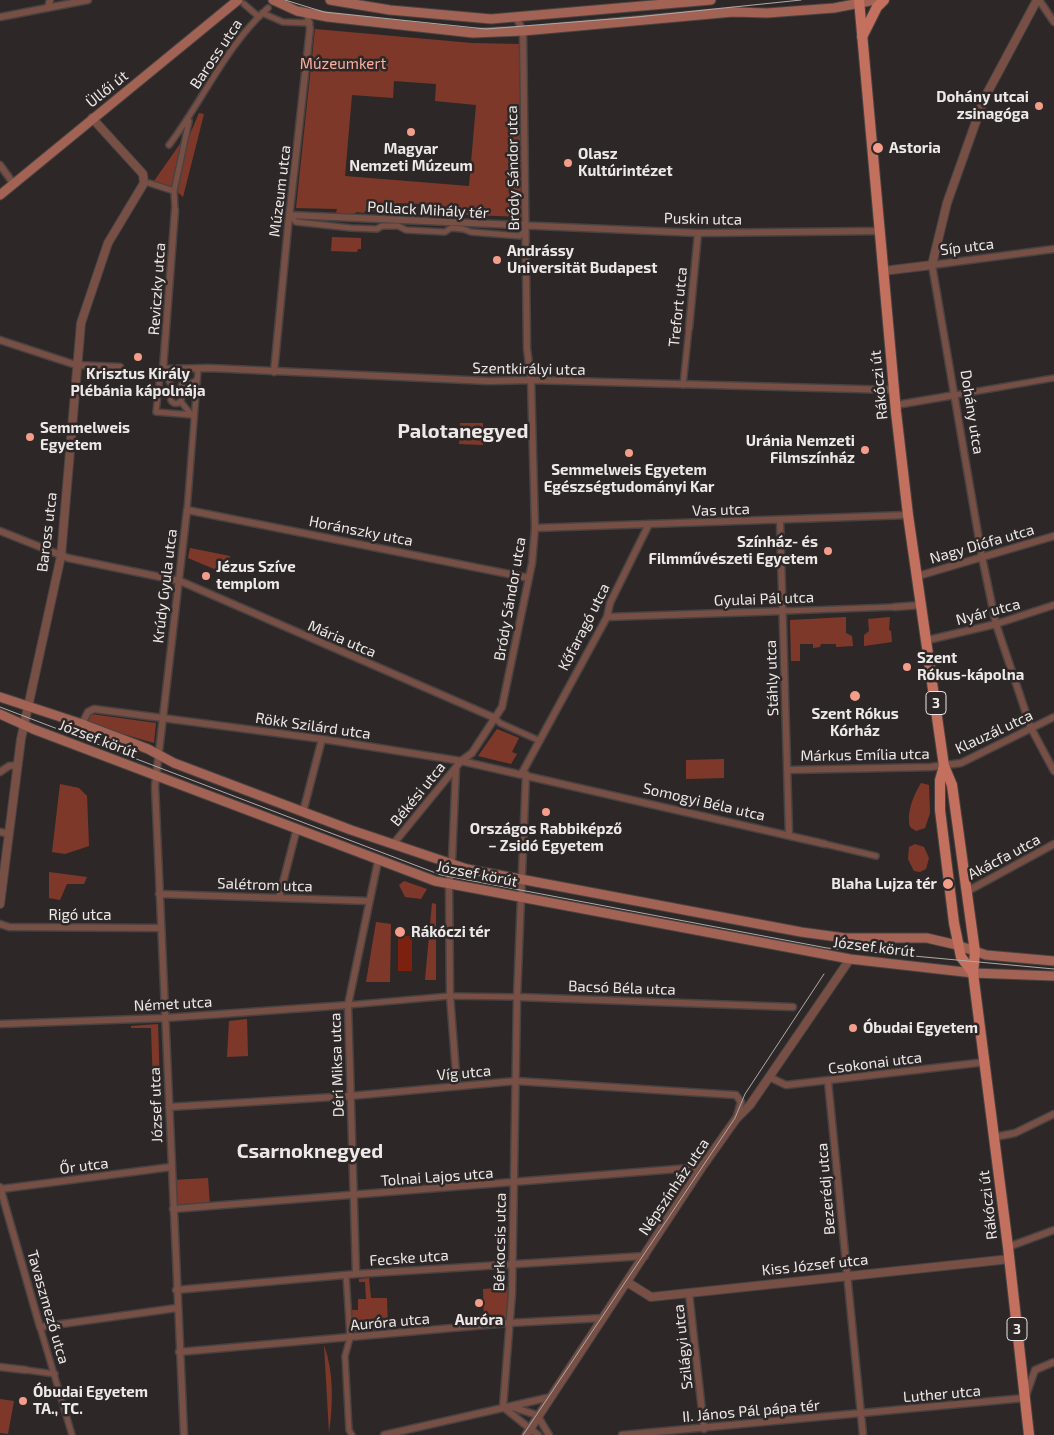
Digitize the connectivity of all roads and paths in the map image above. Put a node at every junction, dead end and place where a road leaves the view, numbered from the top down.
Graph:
1 (50, 0) edge
2 (88, 0) edge
3 (330, 0) edge
4 (711, 0) edge
5 (875, 0) edge
6 (884, 0) edge
7 (1038, 0) edge
8 (237, 2) edge
9 (683, 2) edge
10 (859, 2) edge
11 (270, 4) edge
12 (48, 8) junction
13 (1031, 12) junction
14 (1046, 12) junction
15 (307, 14) junction
16 (261, 15) junction
17 (0, 17) edge
18 (516, 17) junction
19 (1054, 22) edge
20 (310, 23) junction
21 (522, 31) junction
22 (862, 38) junction
23 (92, 118) junction
24 (189, 118) junction
25 (169, 145) dead end
26 (0, 165) edge
27 (13, 183) junction
28 (149, 183) dead end
29 (174, 191) junction
30 (0, 194) edge
31 (175, 210) joint
32 (289, 215) junction
33 (526, 226) junction
34 (879, 231) junction
35 (698, 232) junction
36 (1054, 249) edge
37 (932, 265) junction
38 (883, 271) junction
39 (689, 328) joint
40 (0, 340) edge
41 (76, 365) junction
42 (120, 367) dead end
43 (164, 370) junction
44 (198, 370) junction
45 (274, 372) junction
46 (1054, 378) edge
47 (197, 380) junction
48 (531, 380) junction
49 (683, 385) junction
50 (894, 390) junction
51 (177, 393) junction
52 (955, 395) junction
53 (181, 402) junction
54 (896, 405) junction
55 (194, 418) junction
56 (187, 510) junction
57 (908, 515) junction
58 (780, 521) junction
59 (649, 524) junction
60 (535, 528) junction
61 (0, 531) edge
62 (1054, 536) edge
63 (61, 556) junction
64 (982, 558) junction
65 (918, 576) junction
66 (530, 578) junction
67 (180, 581) junction
68 (922, 605) junction
69 (1054, 606) edge
70 (894, 607) joint
71 (783, 611) junction
72 (606, 616) junction
73 (996, 624) junction
74 (928, 640) junction
75 (0, 698) edge
76 (28, 707) junction
77 (0, 714) edge
78 (1054, 717) edge
79 (161, 718) junction
80 (495, 718) junction
81 (82, 724) junction
82 (24, 725) junction
83 (1031, 728) junction
84 (322, 739) junction
85 (538, 740) junction
86 (157, 755) junction
87 (461, 761) junction
88 (18, 765) junction
89 (944, 766) junction
90 (456, 768) junction
91 (787, 770) junction
92 (1054, 771) edge
93 (0, 772) edge
94 (155, 774) junction
95 (524, 774) junction
96 (303, 812) junction
97 (297, 828) junction
98 (0, 832) edge
99 (9, 834) junction
100 (789, 835) junction
101 (394, 843) junction
102 (825, 844) joint
103 (1054, 844) edge
104 (876, 856) dead end
105 (378, 861) junction
106 (452, 864) junction
107 (522, 881) junction
108 (449, 884) junction
109 (966, 892) junction
110 (159, 894) junction
111 (521, 897) junction
112 (279, 898) junction
113 (370, 901) junction
114 (0, 904) edge
115 (0, 924) edge
116 (161, 928) junction
117 (966, 949) junction
118 (850, 959) junction
119 (1054, 961) edge
120 (973, 973) junction
121 (1054, 976) edge
122 (450, 996) junction
123 (517, 997) junction
124 (348, 1005) junction
125 (793, 1007) dead end
126 (165, 1018) junction
127 (0, 1024) edge
128 (986, 1062) junction
129 (769, 1077) junction
130 (516, 1081) junction
131 (828, 1081) junction
132 (457, 1086) junction
133 (350, 1096) junction
134 (168, 1107) junction
135 (1054, 1114) edge
136 (736, 1119) junction
137 (995, 1137) junction
138 (171, 1167) junction
139 (702, 1167) junction
140 (513, 1183) junction
141 (0, 1188) edge
142 (353, 1196) junction
143 (173, 1209) junction
144 (1054, 1230) edge
145 (1008, 1247) junction
146 (645, 1256) junction
147 (1010, 1259) junction
148 (513, 1264) junction
149 (356, 1274) junction
150 (346, 1275) junction
151 (847, 1276) junction
152 (627, 1282) junction
153 (176, 1290) junction
154 (689, 1293) junction
155 (177, 1308) junction
156 (604, 1318) junction
157 (510, 1323) junction
158 (40, 1327) junction
159 (350, 1338) junction
160 (179, 1352) junction
161 (1054, 1362) edge
162 (0, 1367) edge
163 (26, 1370) joint
164 (55, 1374) junction
165 (551, 1397) junction
166 (1025, 1398) junction
167 (503, 1407) junction
168 (861, 1414) junction
169 (538, 1416) junction
170 (704, 1429) junction
171 (528, 1432) edge
172 (72, 1435) edge
173 (184, 1435) edge
174 (352, 1435) edge
175 (384, 1435) edge
176 (538, 1435) edge
177 (548, 1435) edge
178 (622, 1435) edge
179 (863, 1435) edge
180 (1029, 1435) edge

1 - 12 street
2 - 12 street
3 - 18 main road
4 - 9 main road
5 - 10 main road
6 - 22 main road
7 - 13 street, Dohány utca
7 - 14 street
8 - 16 street
8 - 23 main road, Üllői út
9 - 18 main road
10 - 21 main road
10 - 22 main road, Rákóczi út / 3
11 - 15 main road
11 - 16 street, Baross utca
12 - 17 street
13 - 14 street
13 - 37 street, Dohány utca
14 - 19 street
15 - 20 street, Múzeum utca
15 - 21 main road
16 - 20 street
16 - 24 street, Baross utca
18 - 21 street
20 - 32 street, Múzeum utca
21 - 33 street, Bródy Sándor utca
22 - 34 main road, Rákóczi út / 3
23 - 27 main road, Üllői út
23 - 41 street, Baross utca
24 - 25 street, Baross utca
24 - 29 street, Baross utca
26 - 27 street
27 - 30 main road, Üllői út
28 - 29 street
29 - 31 street, Baross utca
31 - 43 street, Reviczky utca
32 - 33 street, Pollack Mihály tér
32 - 45 street, Múzeum utca
33 - 35 street, Puskin utca
33 - 48 street, Bródy Sándor utca
34 - 35 street, Puskin utca
34 - 38 main road, Rákóczi út / 3
35 - 39 street, Trefort utca
36 - 37 street, Síp utca
37 - 38 street, Síp utca
37 - 52 street, Dohány utca
38 - 50 main road, Rákóczi út / 3
39 - 49 street, Trefort utca
40 - 41 street
41 - 42 street
41 - 63 street, Baross utca
43 - 44 street, Szentkirályi utca
43 - 51 street
43 - 55 street
44 - 45 street, Szentkirályi utca
44 - 47 street, Krúdy Gyula utca
45 - 48 street, Szentkirályi utca
46 - 52 street
47 - 51 street
47 - 55 street, Krúdy Gyula utca
48 - 49 street, Szentkirályi utca
48 - 60 street, Bródy Sándor utca
49 - 50 street, Szentkirályi utca
50 - 54 main road, Rákóczi út / 3
51 - 53 street
51 - 53 street
52 - 54 street
52 - 64 street, Dohány utca
53 - 55 street
54 - 57 main road, Rákóczi út / 3
55 - 56 street, Krúdy Gyula utca
56 - 66 street, Horánszky utca
56 - 67 street, Krúdy Gyula utca
57 - 58 street, Vas utca
57 - 65 main road, Rákóczi út / 3
58 - 59 street, Vas utca
58 - 71 street, Stáhly utca
59 - 60 street, Vas utca
59 - 72 street, Kőfaragó utca
60 - 66 street, Bródy Sándor utca
61 - 63 street
62 - 64 street, Nagy Diófa utca
63 - 67 street, Mária utca
63 - 76 street, Baross utca
64 - 65 street, Nagy Diófa utca
64 - 73 street, Dohány utca
65 - 68 main road, Rákóczi út / 3
66 - 80 street, Bródy Sándor utca
67 - 79 street, Krúdy Gyula utca
67 - 80 street, Mária utca
68 - 70 street, Gyulai Pál utca
68 - 74 main road, Rákóczi út / 3
69 - 73 street, Nyár utca
70 - 71 street, Gyulai Pál utca
71 - 72 street, Gyulai Pál utca
71 - 91 street, Stáhly utca
72 - 85 street, Kőfaragó utca
73 - 74 street, Nyár utca
73 - 83 street, Dohány utca
74 - 89 main road, Rákóczi út / 3
75 - 76 main road, József körút
76 - 81 main road, József körút
76 - 82 street, Baross utca
77 - 82 main road, József körút
78 - 83 street, Klauzál utca
79 - 81 street, József körút
79 - 84 street, Rökk Szilárd utca
79 - 86 street, Krúdy Gyula utca
80 - 85 street
80 - 87 street, Bródy Sándor utca
81 - 86 main road, József körút
82 - 88 street, Baross utca
82 - 94 main road, József körút
83 - 89 street, Klauzál utca
83 - 92 street, Dohány utca
84 - 87 street, Rökk Szilárd utca
84 - 96 street
85 - 95 street, Kőfaragó utca
86 - 94 street, Krúdy Gyula utca
86 - 96 main road, József körút
87 - 90 street, Békési utca
87 - 95 street, Rökk Szilárd utca
88 - 93 street
88 - 99 street, Baross utca
89 - 91 street, Márkus Emília utca
89 - 109 main road, Rákóczi út / 3
89 - 117 main road, Rákóczi út / 3
90 - 101 street, Békési utca
90 - 106 street
91 - 100 street, Stáhly utca
94 - 97 main road, József körút
94 - 110 street, József utca
95 - 100 street, Somogyi Béla utca
95 - 107 street, Bérkocsis utca
96 - 101 main road, József körút
97 - 105 main road, József körút
97 - 112 street
98 - 99 street
99 - 114 street, Baross utca
100 - 102 street, Somogyi Béla utca
101 - 106 main road, József körút
102 - 104 street, Somogyi Béla utca
103 - 109 street, Akácfa utca
105 - 108 main road, József körút
105 - 113 street
106 - 107 main road, József körút
106 - 108 street
107 - 111 street, Bérkocsis utca
107 - 117 main road, József körút
108 - 111 main road, József körút
108 - 122 street
109 - 117 main road, Rákóczi út / 3
110 - 112 street, Salétrom utca
110 - 116 street, József utca
111 - 118 main road, József körút
111 - 123 street, Bérkocsis utca
112 - 113 street, Salétrom utca
113 - 124 street
115 - 116 street, Rigó utca
116 - 126 street, József utca
117 - 119 main road, József körút
117 - 120 main road, Rákóczi út / 3
117 - 120 main road, Rákóczi út / 3
118 - 120 main road, József körút
118 - 129 street, Népszínház utca
120 - 121 main road, József körút
120 - 128 main road, Rákóczi út / 3
122 - 123 street, Bacsó Béla utca
122 - 124 street
122 - 132 street
123 - 125 street, Bacsó Béla utca
123 - 130 street, Bérkocsis utca
124 - 126 street, Német utca
124 - 133 street, Déri Miksa utca
126 - 127 street, Német utca
126 - 134 street, József utca
128 - 131 street, Csokonai utca
128 - 137 main road, Rákóczi út / 3
129 - 131 street, Csokonai utca
129 - 136 street, Népszínház utca
130 - 132 street, Víg utca
130 - 136 street, Víg utca
130 - 140 street, Bérkocsis utca
131 - 151 street, Bezerédj utca
132 - 133 street, Víg utca
133 - 134 street, Víg utca
133 - 142 street, Déri Miksa utca
134 - 138 street, József utca
135 - 137 street
136 - 139 street, Népszínház utca
137 - 145 main road, Rákóczi út / 3
138 - 141 street, Őr utca
138 - 143 street, József utca
139 - 140 street, Tolnai Lajos utca
139 - 146 street, Népszínház utca
140 - 142 street, Tolnai Lajos utca
140 - 148 street, Bérkocsis utca
141 - 158 street, Tavaszmező utca
142 - 143 street, Tolnai Lajos utca
142 - 149 street, Déri Miksa utca
143 - 153 street, József utca
144 - 145 street
145 - 147 main road, Rákóczi út / 3
146 - 148 street, Fecske utca
146 - 152 street, Népszínház utca
147 - 151 street, Kiss József utca
147 - 166 main road, Rákóczi út / 3
148 - 149 street, Fecske utca
148 - 157 street, Bérkocsis utca
149 - 150 street, Fecske utca
150 - 153 street, Fecske utca
150 - 159 street
151 - 154 street, Kiss József utca
151 - 168 street, Bezerédj utca
152 - 154 street, Kiss József utca
152 - 156 street, Népszínház utca
153 - 155 street, József utca
154 - 170 street, Szilágyi utca
155 - 158 street
155 - 160 street, József utca
156 - 157 street, Auróra utca
156 - 165 street, Népszínház utca
157 - 159 street, Auróra utca
157 - 167 street, Bérkocsis utca
158 - 164 street, Tavaszmező utca
159 - 160 street, Auróra utca
159 - 174 street
160 - 173 street, József utca
161 - 166 street
162 - 163 street
163 - 164 street
164 - 172 street, Tavaszmező utca
165 - 167 street
165 - 169 street, Népszínház utca
166 - 168 street, Luther utca
166 - 180 main road, Rákóczi út / 3
167 - 169 street
167 - 171 street
167 - 175 street
168 - 170 street, II. János Pál pápa tér
168 - 179 street
169 - 171 street, Népszínház utca
169 - 177 street
170 - 178 street, II. János Pál pápa tér
171 - 176 street

